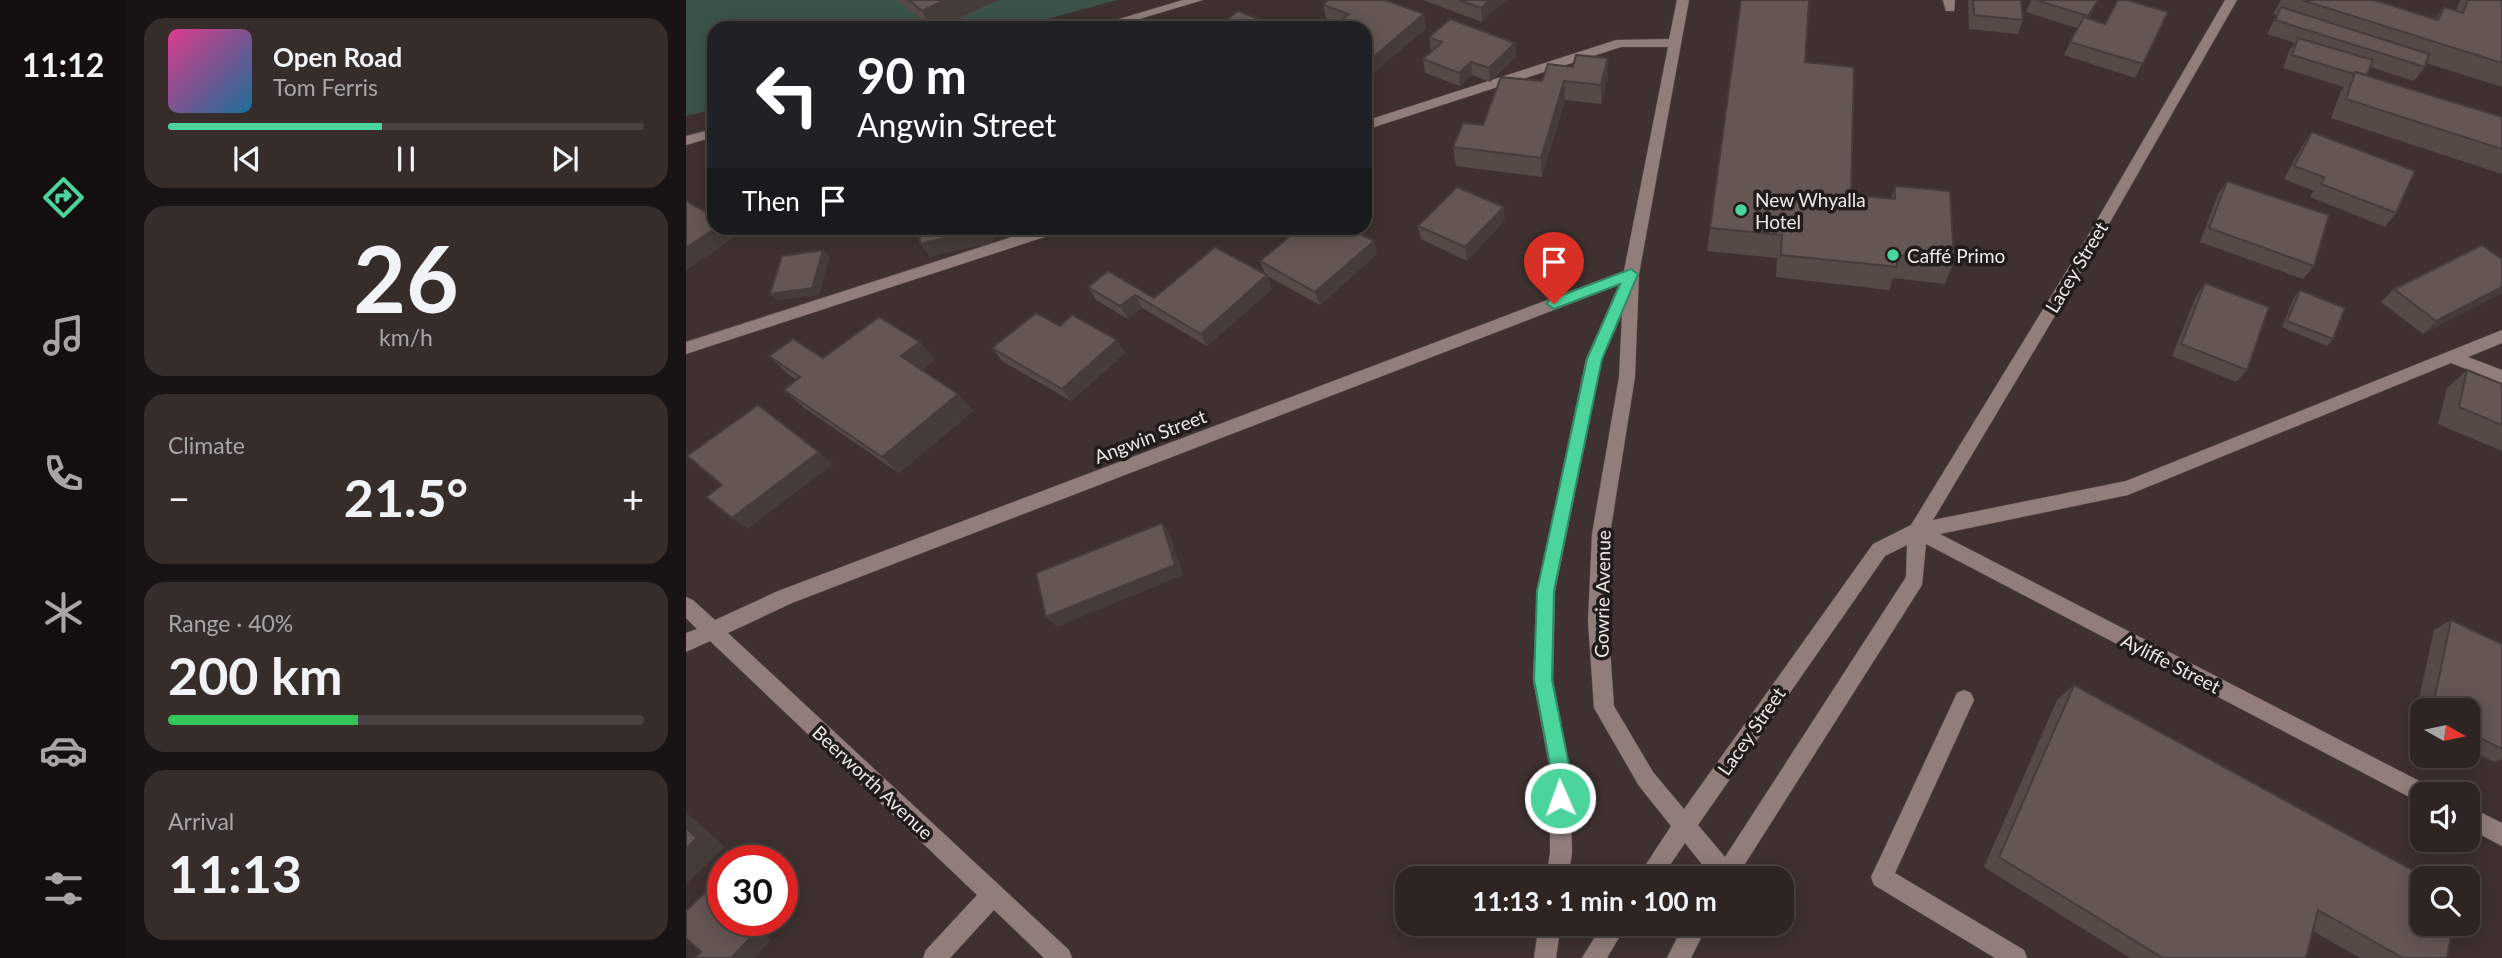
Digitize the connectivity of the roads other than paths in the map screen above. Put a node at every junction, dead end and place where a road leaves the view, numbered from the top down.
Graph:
1 (1197, 0) edge
2 (1683, 0) edge
3 (2231, 0) edge
4 (1120, 21) edge
5 (1675, 43) junction
6 (1372, 125) edge
7 (707, 135) edge
8 (686, 141) edge
9 (1033, 235) edge
10 (1631, 274) junction
11 (2502, 336) edge
12 (686, 348) edge
13 (2452, 356) junction
14 (2502, 377) edge
15 (1917, 531) junction
16 (686, 606) edge
17 (712, 631) junction
18 (686, 643) edge
19 (1964, 700) dead end
20 (2410, 787) edge
21 (2480, 823) edge
22 (1684, 826) junction
23 (2502, 835) edge
24 (1559, 866) edge
25 (1656, 866) edge
26 (1716, 866) edge
27 (1732, 866) edge
28 (993, 894) junction
29 (1548, 936) edge
30 (1608, 936) edge
31 (1691, 936) edge
32 (934, 958) edge
33 (1061, 958) edge
34 (1545, 958) edge
35 (1593, 958) edge
36 (1678, 958) edge
37 (2016, 958) edge

1 - 4 street
2 - 5 street, Gowrie Avenue
3 - 15 street, Lacey Street
5 - 6 street
5 - 10 street, Gowrie Avenue
7 - 8 street
9 - 12 street
10 - 17 street, Angwin Street
10 - 22 street, Gowrie Avenue
10 - 24 street, Gowrie Avenue
11 - 13 street
13 - 14 street
13 - 15 street
15 - 20 street, Ayliffe Street
15 - 22 street, Lacey Street
15 - 27 street, Lacey Street
16 - 17 street, Beerworth Avenue
17 - 18 street, Angwin Street
17 - 28 street, Beerworth Avenue
19 - 37 street
21 - 23 street
22 - 25 street, Lacey Street
22 - 26 street, Gowrie Avenue
28 - 32 street
28 - 33 street, Beerworth Avenue
29 - 34 street
30 - 35 street
31 - 36 street

